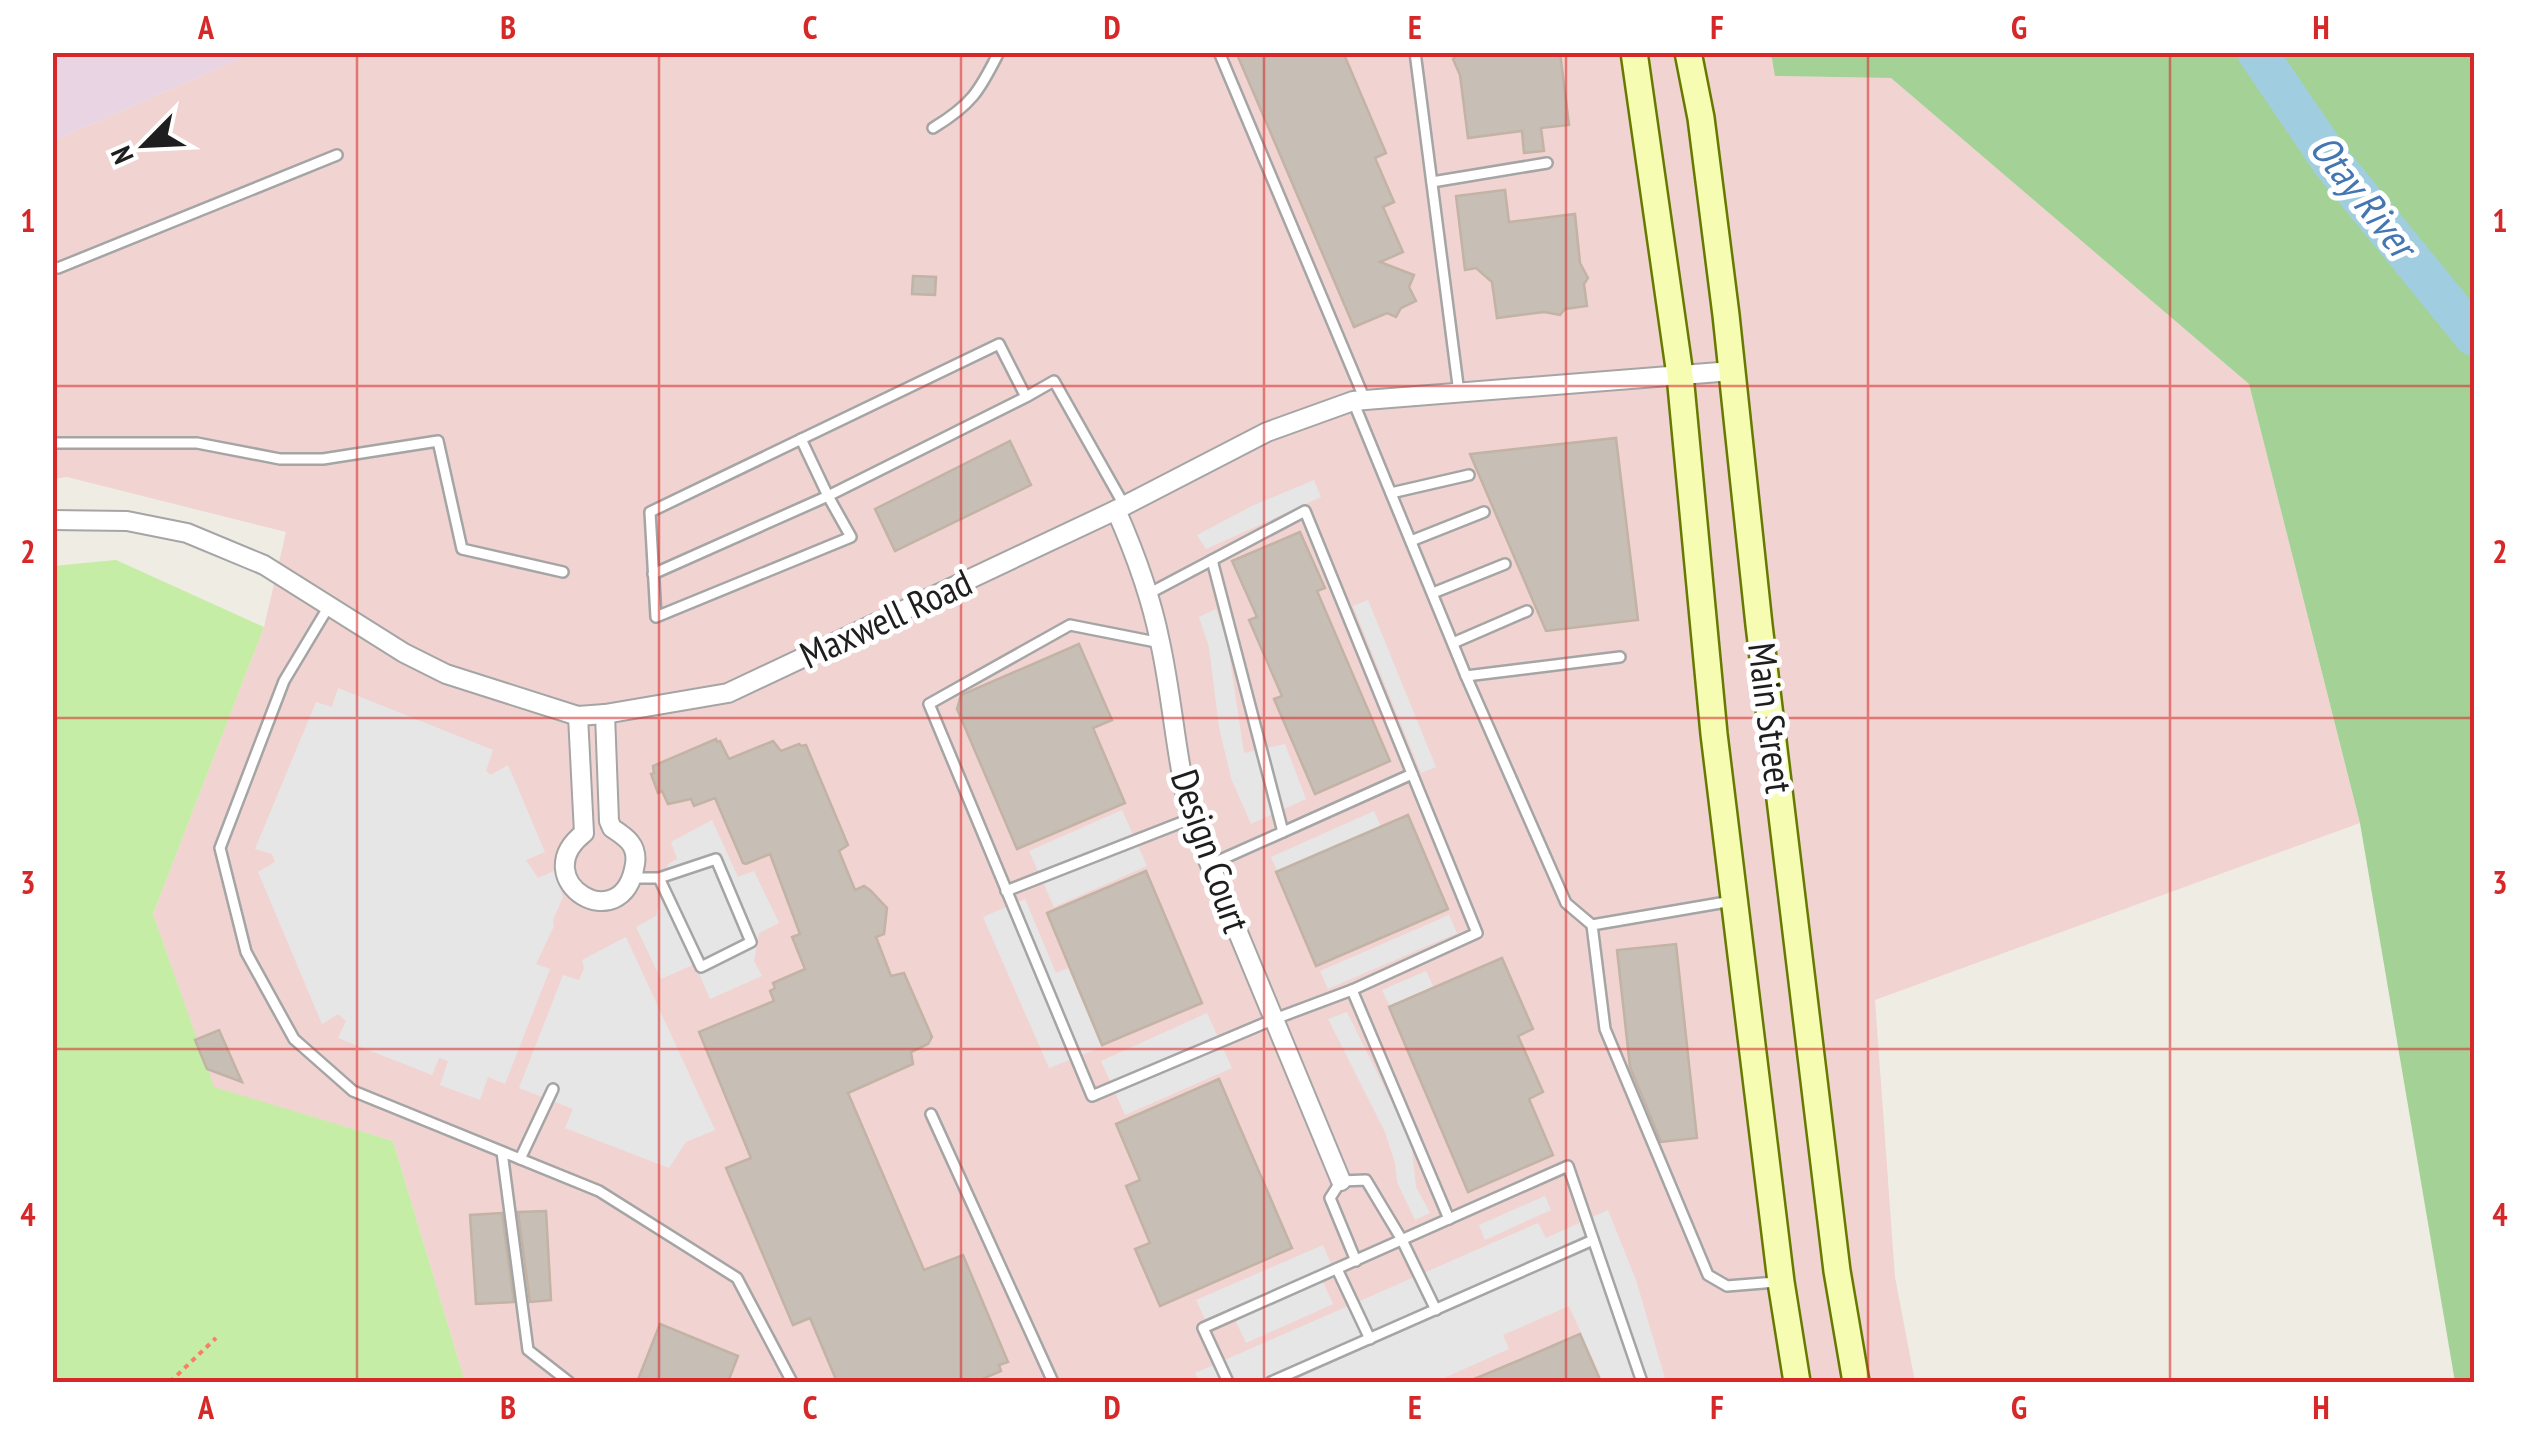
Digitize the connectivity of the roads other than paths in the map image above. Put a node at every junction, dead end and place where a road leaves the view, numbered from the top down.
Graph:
1 (999, 52) edge
2 (1219, 52) edge
3 (1415, 52) edge
4 (1634, 52) edge
5 (1688, 52) edge
6 (933, 128) dead end
7 (337, 155) dead end
8 (1547, 164) dead end
9 (1432, 182) junction
10 (52, 266) edge
11 (1732, 371) junction
12 (1680, 375) junction
13 (1459, 393) junction
14 (1026, 397) junction
15 (1359, 401) junction
16 (801, 439) junction
17 (52, 442) edge
18 (1469, 475) dead end
19 (1391, 493) junction
20 (828, 496) junction
21 (1120, 508) junction
22 (1484, 512) dead end
23 (52, 520) edge
24 (1411, 541) junction
25 (1212, 560) junction
26 (1505, 564) dead end
27 (563, 572) dead end
28 (653, 574) junction
29 (1433, 593) junction
30 (1148, 594) junction
31 (329, 606) junction
32 (1527, 611) dead end
33 (1453, 642) junction
34 (1160, 643) junction
35 (1620, 657) dead end
36 (1466, 676) junction
37 (605, 714) junction
38 (578, 716) junction
39 (1412, 774) junction
40 (1191, 819) junction
41 (1284, 832) junction
42 (1209, 865) junction
43 (632, 878) junction
44 (659, 878) junction
45 (1006, 892) junction
46 (1735, 900) junction
47 (1592, 924) junction
48 (1352, 990) junction
49 (1272, 1020) junction
50 (553, 1090) dead end
51 (931, 1114) dead end
52 (502, 1152) junction
53 (520, 1159) junction
54 (1341, 1181) junction
55 (1449, 1220) junction
56 (1402, 1240) junction
57 (1593, 1240) junction
58 (1356, 1261) junction
59 (1337, 1269) junction
60 (1781, 1282) junction
61 (1436, 1310) junction
62 (1370, 1339) junction
63 (569, 1382) edge
64 (792, 1382) edge
65 (1053, 1382) edge
66 (1228, 1382) edge
67 (1271, 1382) edge
68 (1642, 1382) edge
69 (1797, 1382) edge
70 (1856, 1382) edge

1 - 6 lane
2 - 15 lane
3 - 9 lane
4 - 12 main road, Main Street
5 - 11 main road, Main Street
7 - 10 lane
8 - 9 lane
9 - 13 lane
11 - 12 street, Maxwell Road
11 - 70 main road, Main Street
12 - 13 street, Maxwell Road
12 - 46 main road, Main Street
13 - 15 street, Maxwell Road
14 - 16 lane
14 - 20 lane
14 - 21 lane
15 - 19 lane
15 - 21 street, Maxwell Road
16 - 20 lane
16 - 28 lane
17 - 27 lane
18 - 19 lane
19 - 24 lane
20 - 28 lane
20 - 28 lane
21 - 30 street, Design Court
21 - 37 street, Maxwell Road
22 - 24 lane
23 - 31 street, Maxwell Road
24 - 29 lane
25 - 30 lane
25 - 39 lane
25 - 41 lane
26 - 29 lane
29 - 33 lane
30 - 34 street, Design Court
31 - 38 street, Maxwell Road
31 - 52 lane
32 - 33 lane
33 - 36 lane
34 - 40 street, Design Court
34 - 45 lane
35 - 36 lane
36 - 47 lane
37 - 38 street, Maxwell Road
37 - 43 street
38 - 43 street
39 - 41 lane
39 - 48 lane
40 - 42 street, Design Court
40 - 45 lane
41 - 42 lane
42 - 49 street, Design Court
43 - 44 lane
44 - 44 lane
45 - 49 lane
46 - 47 lane
46 - 60 main road, Main Street
47 - 60 lane
48 - 49 lane
48 - 55 lane
49 - 54 street, Design Court
50 - 53 lane
51 - 65 lane
52 - 53 lane
52 - 63 lane
53 - 64 lane
54 - 56 lane
54 - 58 lane
55 - 56 lane
55 - 57 lane
56 - 58 lane
56 - 61 lane
57 - 61 lane
57 - 68 lane
58 - 59 lane
59 - 62 lane
59 - 66 lane
60 - 69 main road, Main Street
61 - 62 lane
62 - 67 lane

